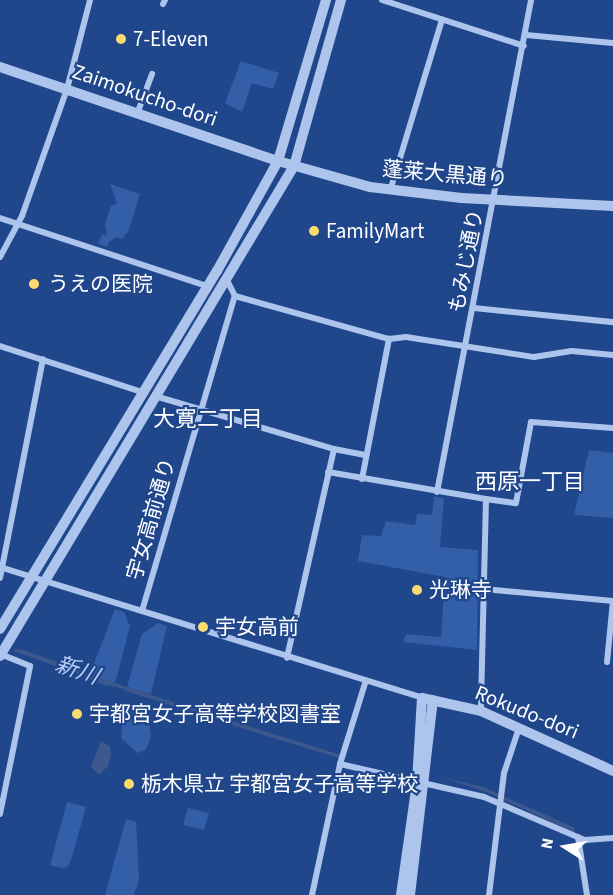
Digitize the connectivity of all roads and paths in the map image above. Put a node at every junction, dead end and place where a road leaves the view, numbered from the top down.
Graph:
1 (90, 0) edge
2 (326, 0) edge
3 (341, 0) edge
4 (382, 0) edge
5 (531, 0) edge
6 (442, 20) junction
7 (526, 35) junction
8 (613, 43) edge
9 (524, 46) junction
10 (0, 67) edge
11 (152, 75) dead end
12 (67, 89) junction
13 (137, 114) junction
14 (278, 161) junction
15 (294, 166) junction
16 (390, 191) junction
17 (495, 200) junction
18 (613, 206) edge
19 (0, 218) edge
20 (18, 224) junction
21 (0, 257) edge
22 (217, 271) junction
23 (228, 280) junction
24 (207, 286) junction
25 (236, 296) junction
26 (474, 308) junction
27 (613, 322) edge
28 (389, 339) junction
29 (0, 346) edge
30 (467, 349) junction
31 (613, 355) edge
32 (43, 359) junction
33 (142, 392) junction
34 (155, 396) junction
35 (199, 410) junction
36 (613, 428) edge
37 (334, 449) junction
38 (366, 455) junction
39 (328, 472) junction
40 (362, 479) junction
41 (437, 492) junction
42 (486, 499) junction
43 (1, 567) edge
44 (31, 576) junction
45 (0, 578) edge
46 (47, 581) junction
47 (484, 589) junction
48 (613, 602) edge
49 (142, 611) junction
50 (0, 629) edge
51 (0, 654) edge
52 (287, 658) junction
53 (607, 662) dead end
54 (365, 683) junction
55 (428, 699) junction
56 (482, 711) junction
57 (520, 726) junction
58 (340, 764) junction
59 (613, 771) edge
60 (421, 783) junction
61 (499, 805) junction
62 (0, 814) edge
63 (578, 837) junction
64 (613, 838) edge
65 (312, 895) edge
66 (401, 895) edge
67 (410, 895) edge
68 (489, 895) edge
69 (587, 895) edge

1 - 12 street
2 - 14 street
3 - 15 street
4 - 6 street
5 - 7 street, もみじ通り
6 - 9 street
6 - 16 street
7 - 8 street
7 - 9 street, もみじ通り
9 - 17 street, もみじ通り
10 - 12 street, Zaimokucho-dori
11 - 13 street
12 - 13 street, Zaimokucho-dori
12 - 20 street
13 - 14 street, Zaimokucho-dori
14 - 15 street, 蓬莱大黒通り
14 - 22 street
15 - 16 street, 蓬莱大黒通り
15 - 23 street
16 - 17 street, 蓬莱大黒通り
17 - 18 street, 蓬莱大黒通り
17 - 26 street, もみじ通り
19 - 20 street
20 - 21 street
20 - 24 street
22 - 23 street
22 - 24 street
23 - 25 street
23 - 34 street
24 - 33 street
25 - 28 street
25 - 35 street, 宇女高前通り
26 - 27 street
26 - 30 street, もみじ通り
28 - 30 street
28 - 38 street
29 - 32 street
30 - 31 street
30 - 41 street, もみじ通り
32 - 33 street
32 - 43 street
33 - 34 street
33 - 44 street
34 - 35 street
34 - 46 street
35 - 37 street
35 - 49 street, 宇女高前通り
36 - 42 street
37 - 38 street
37 - 39 street
38 - 40 street
39 - 40 street
39 - 52 street
40 - 41 street
41 - 42 street
42 - 47 street
43 - 44 street
43 - 45 street
44 - 46 street
44 - 50 street
46 - 49 street
46 - 51 street
47 - 48 street
47 - 56 street
48 - 53 street
49 - 52 street
51 - 62 street
52 - 54 street
54 - 55 street
54 - 58 street
55 - 56 street, Rokudo-dori
55 - 60 street
56 - 57 street, Rokudo-dori
57 - 59 street, Rokudo-dori
57 - 61 street
58 - 60 street
58 - 65 street
60 - 61 street
60 - 66 street
60 - 67 street
61 - 63 street
61 - 68 street
63 - 64 street
63 - 69 street

